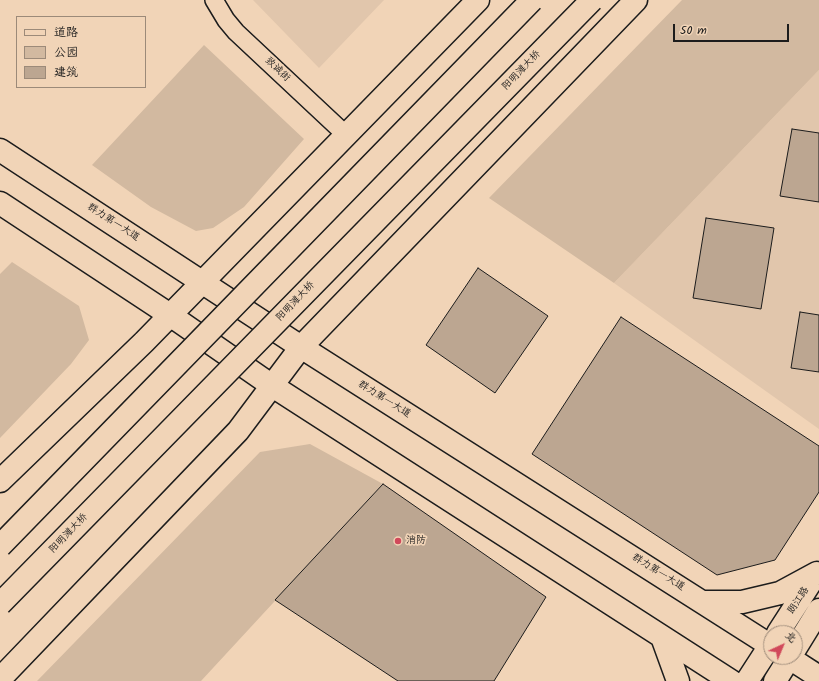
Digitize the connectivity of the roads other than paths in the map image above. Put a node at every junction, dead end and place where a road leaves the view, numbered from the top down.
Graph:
1 (214, 0) edge
2 (478, 0) edge
3 (532, 0) edge
4 (592, 0) edge
5 (636, 0) edge
6 (346, 135) junction
7 (0, 150) edge
8 (0, 204) edge
9 (203, 282) junction
10 (170, 315) junction
11 (301, 347) junction
12 (271, 385) junction
13 (0, 481) edge
14 (0, 546) edge
15 (818, 571) edge
16 (704, 602) junction
17 (0, 604) edge
18 (819, 610) edge
19 (793, 625) edge
20 (803, 627) edge
21 (662, 637) junction
22 (763, 638) edge
23 (764, 665) edge
24 (778, 665) edge
25 (803, 665) edge
26 (819, 677) edge
27 (0, 679) edge
28 (678, 681) edge
29 (731, 681) edge
30 (747, 681) edge
31 (775, 681) edge

1 - 6 street, 致诚街
2 - 6 main road
3 - 14 main road, bridge
4 - 17 main road, 阳明滩大桥, bridge
5 - 11 main road
6 - 9 main road
7 - 9 main road, 群力第一大道
8 - 10 main road
9 - 10 main road
9 - 11 main road, 群力第一大道
10 - 12 main road
10 - 13 main road
11 - 12 main road
11 - 16 main road, 群力第一大道
12 - 21 main road
12 - 27 main road
15 - 16 main road
15 - 19 main road, 朗江路
16 - 22 main road, 群力第一大道
18 - 20 main road, 朗江路
21 - 28 main road
21 - 29 main road
23 - 30 main road, 朗江路
24 - 31 main road, 朗江路
25 - 26 main road, 群力第一大道

